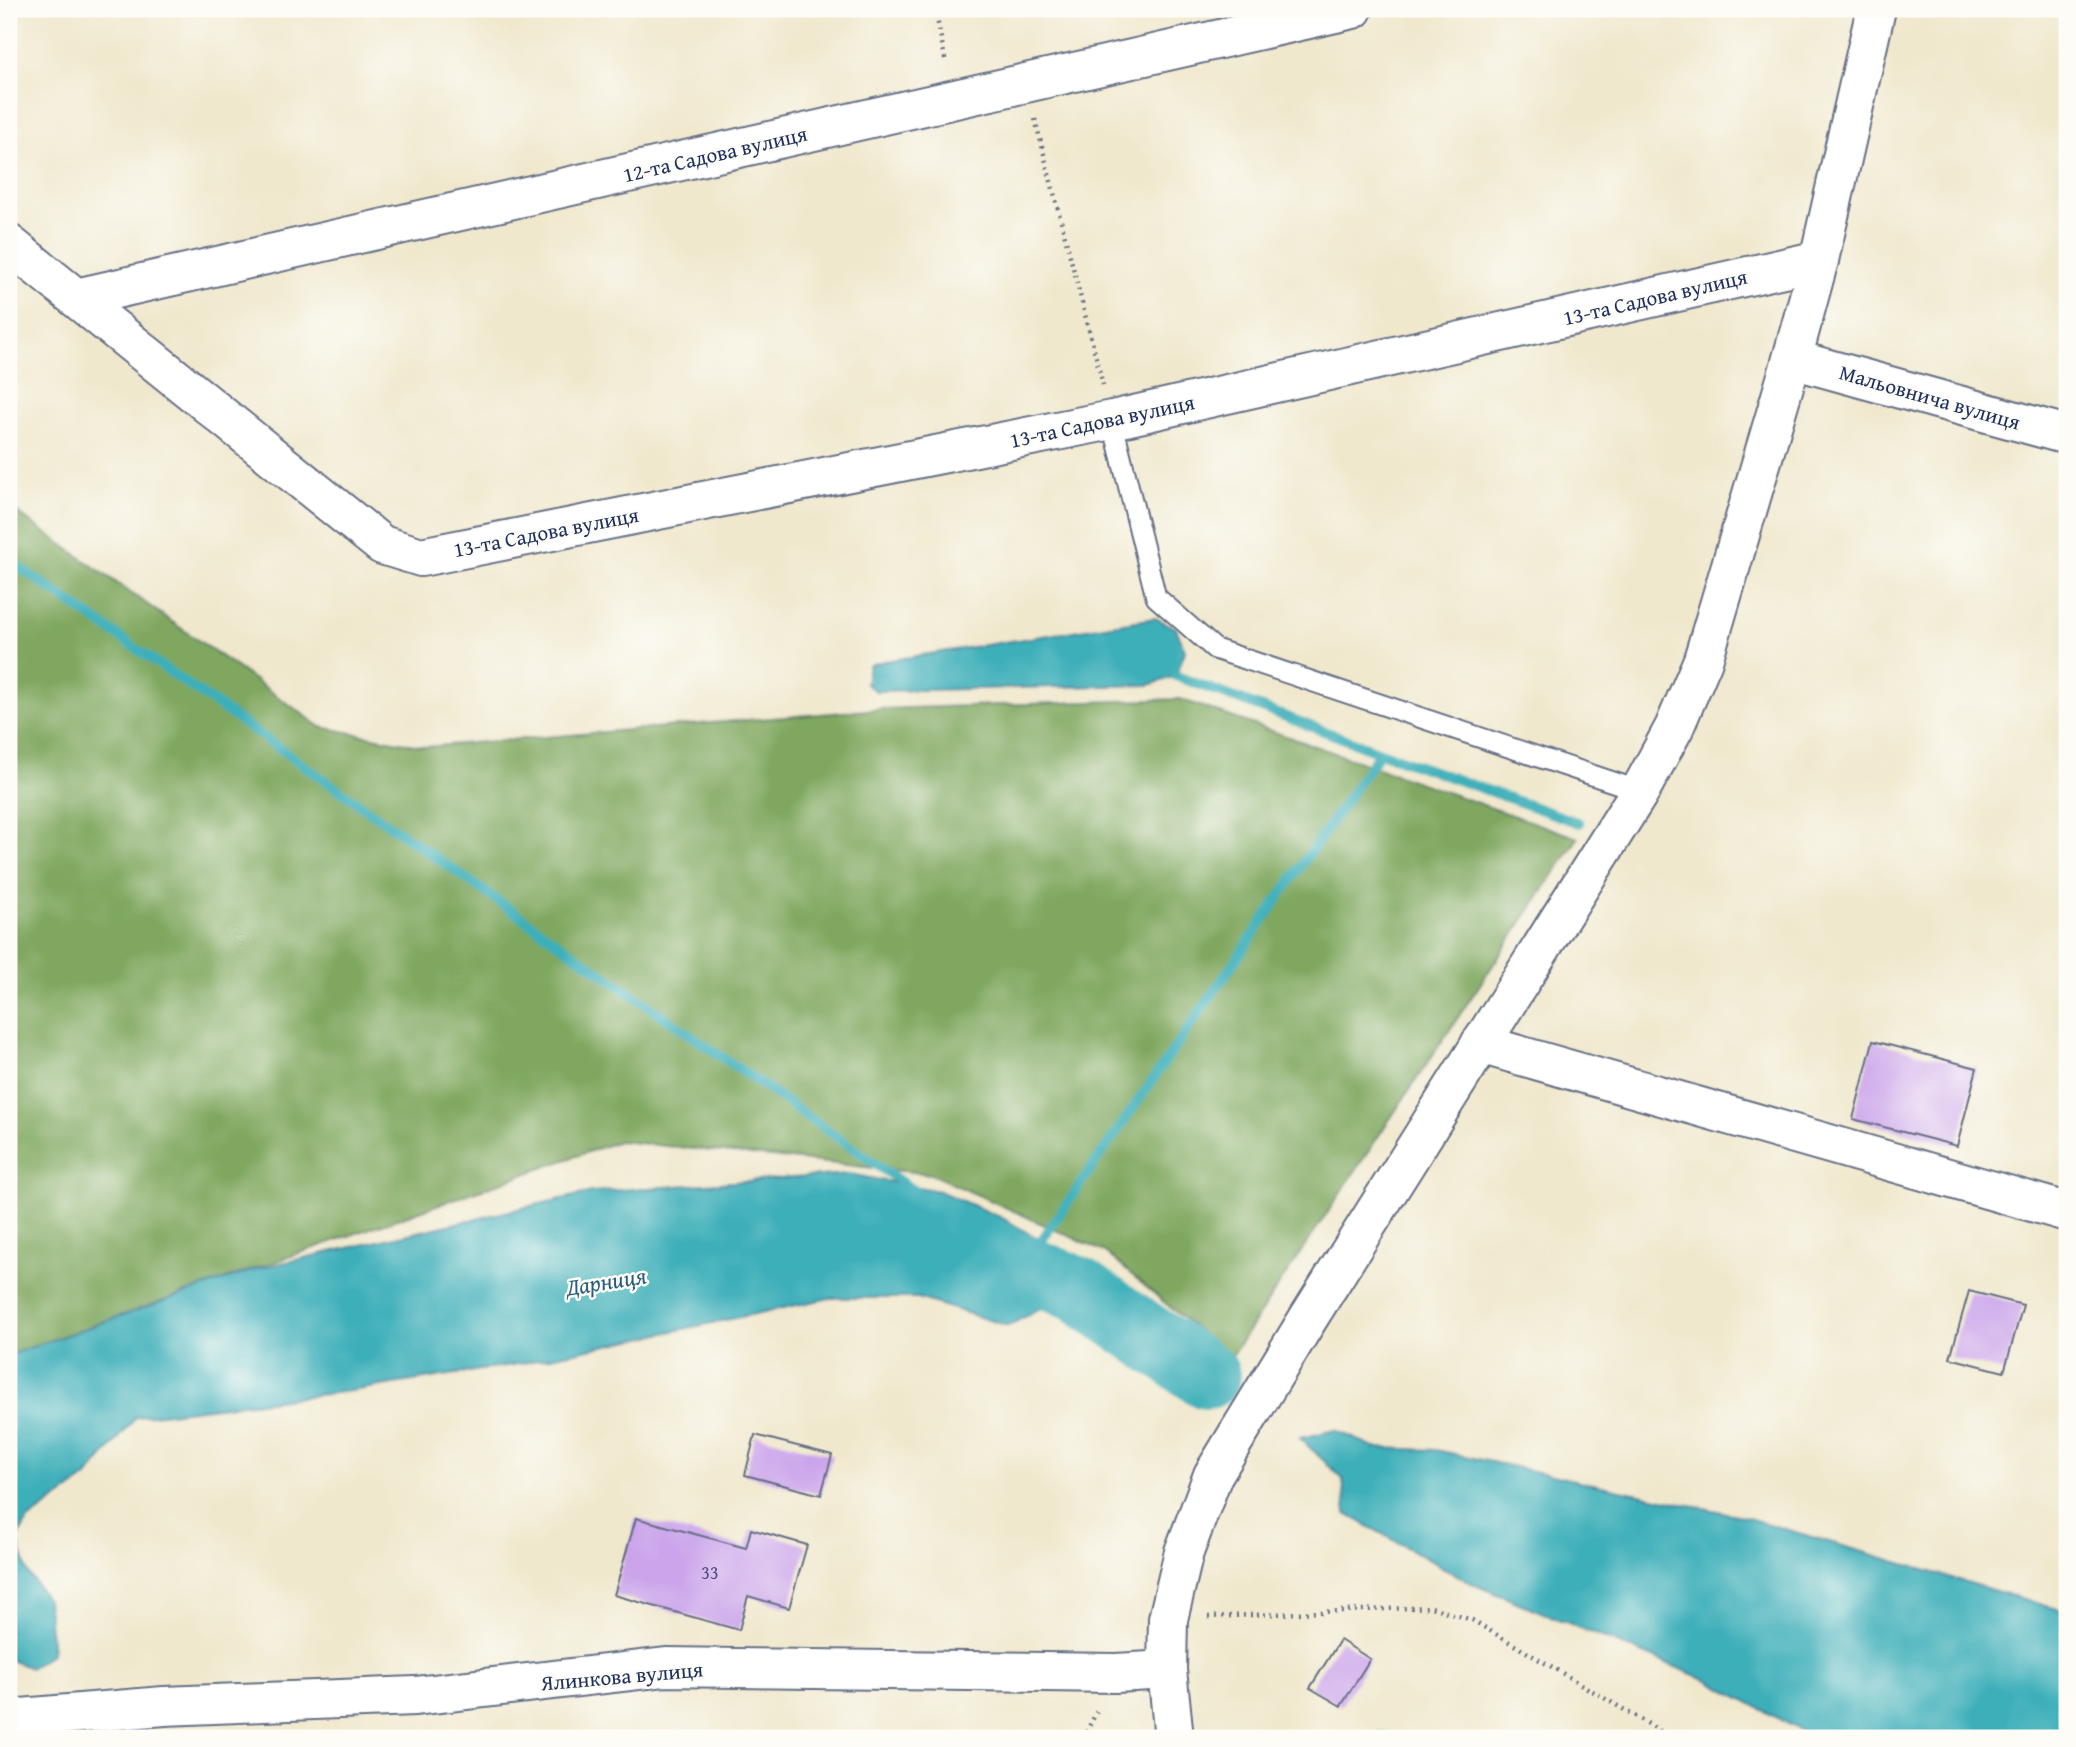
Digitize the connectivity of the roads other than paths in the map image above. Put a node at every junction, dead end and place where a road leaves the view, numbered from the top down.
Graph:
1 (1353, 9) edge
2 (1876, 9) edge
3 (9, 244) edge
4 (1819, 260) junction
5 (76, 298) junction
6 (1792, 359) junction
7 (1112, 420) junction
8 (2067, 435) edge
9 (1640, 791) junction
10 (1480, 1044) junction
11 (2067, 1212) edge
12 (1167, 1670) junction
13 (9, 1719) edge
14 (1174, 1738) edge

1 - 5 street, 12-та Садова вулиця
2 - 4 street
3 - 5 street
4 - 6 street
4 - 7 street, 13-та Садова вулиця
5 - 7 street, 13-та Садова вулиця
6 - 8 street, Мальовнича вулиця
6 - 9 street
7 - 9 lane
9 - 10 street
10 - 11 street
10 - 12 street
12 - 13 street, Ялинкова вулиця
12 - 14 street

